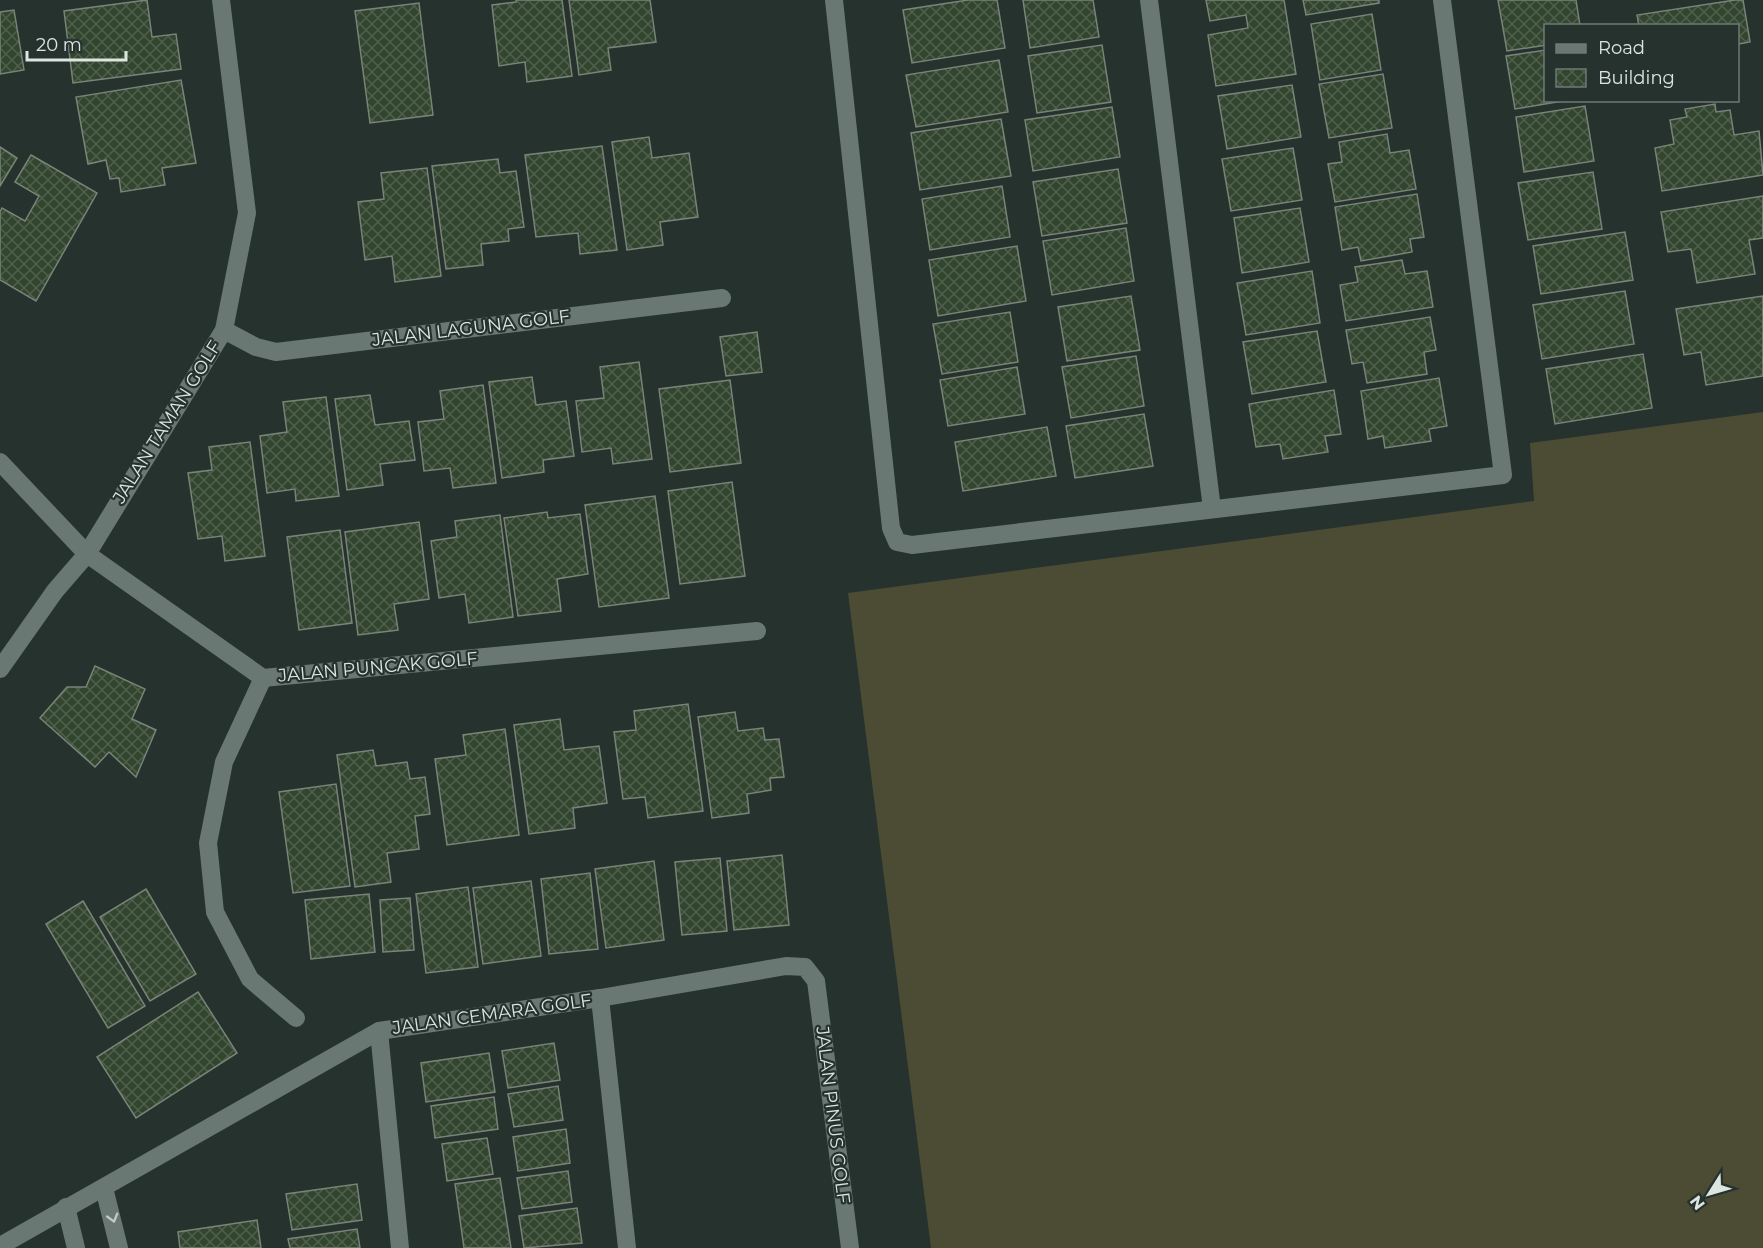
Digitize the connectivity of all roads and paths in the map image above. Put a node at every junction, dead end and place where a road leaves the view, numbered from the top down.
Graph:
1 (221, 0) edge
2 (834, 0) edge
3 (1149, 0) edge
4 (1442, 0) edge
5 (722, 298) dead end
6 (224, 330) junction
7 (0, 462) edge
8 (1212, 509) junction
9 (87, 554) junction
10 (757, 631) dead end
11 (0, 669) edge
12 (263, 678) junction
13 (816, 981) joint
14 (600, 998) junction
15 (296, 1018) dead end
16 (380, 1030) junction
17 (104, 1188) junction
18 (66, 1207) junction
19 (0, 1246) edge
20 (75, 1248) edge
21 (119, 1248) edge
22 (400, 1248) edge
23 (627, 1248) edge
24 (850, 1248) edge

1 - 6 street, JALAN TAMAN GOLF
2 - 8 street
3 - 8 street
4 - 8 street
5 - 6 street, JALAN LAGUNA GOLF
6 - 9 street, JALAN TAMAN GOLF
7 - 9 street, JALAN PUNCAK GOLF
9 - 11 street
9 - 12 street, JALAN PUNCAK GOLF
10 - 12 street, JALAN PUNCAK GOLF
12 - 15 street
13 - 14 street, JALAN CEMARA GOLF
13 - 24 street, JALAN PINUS GOLF
14 - 16 street, JALAN CEMARA GOLF
14 - 23 street
16 - 17 street, JALAN CEMARA GOLF
16 - 22 street
17 - 18 street, JALAN CEMARA GOLF
17 -> 21 street
18 - 19 street, JALAN CEMARA GOLF
18 - 20 street

